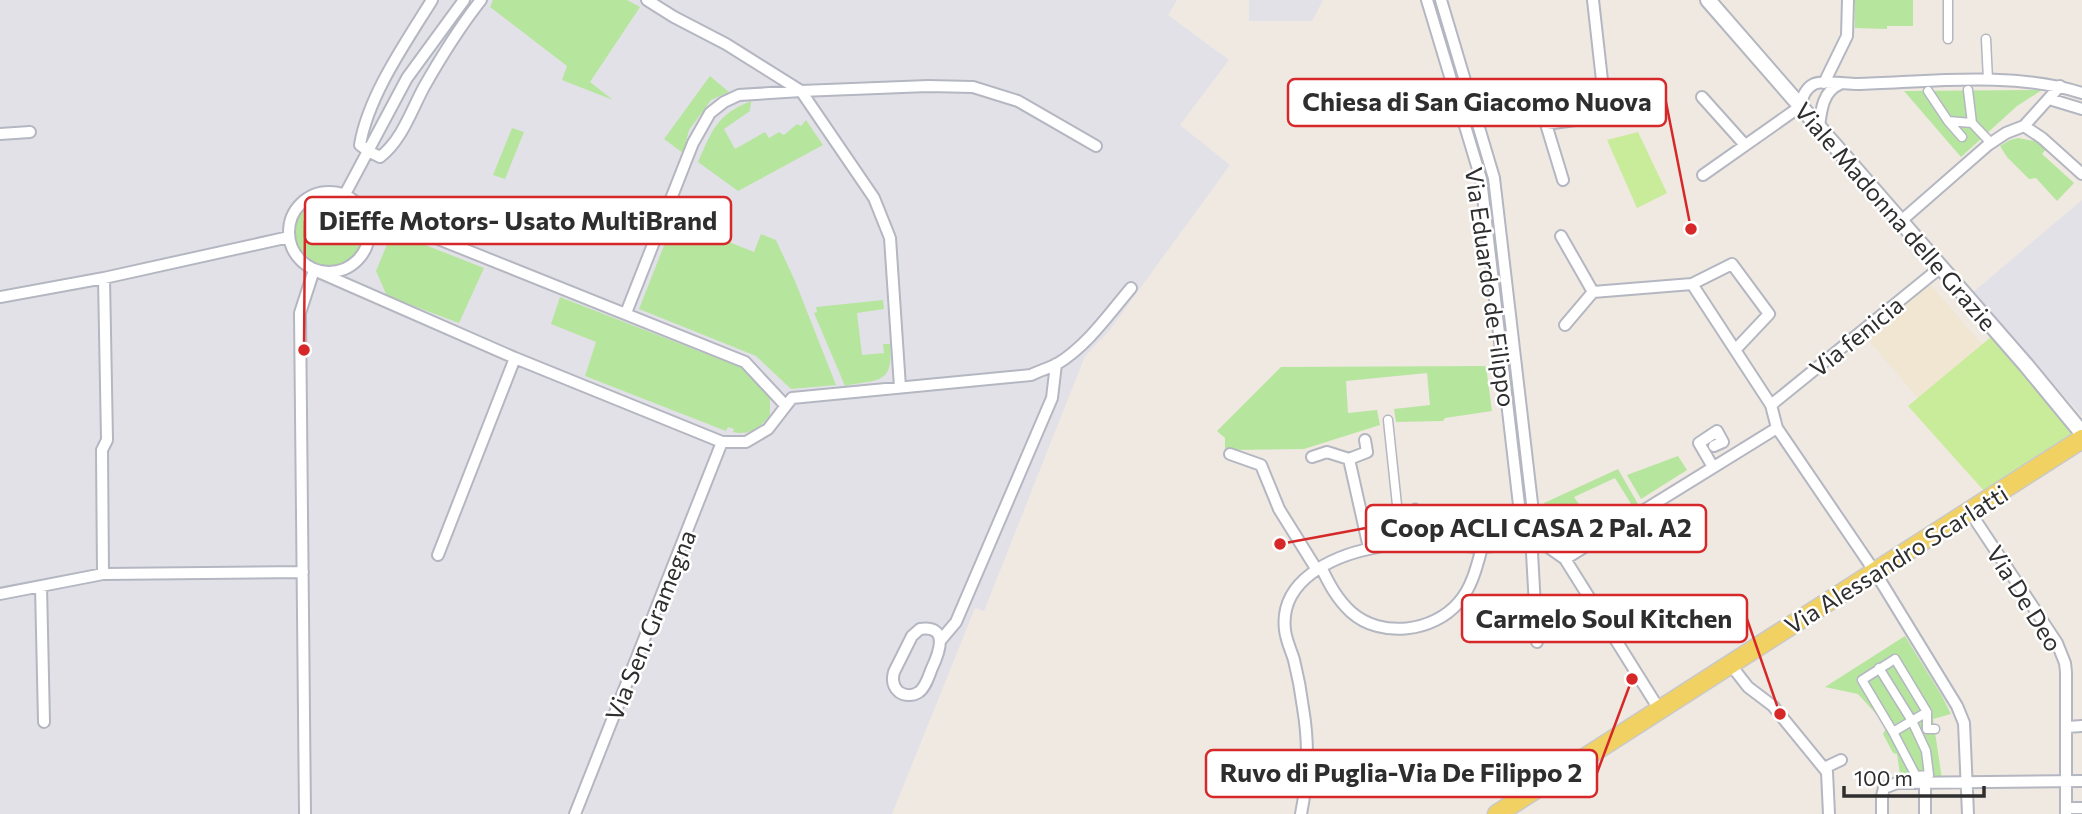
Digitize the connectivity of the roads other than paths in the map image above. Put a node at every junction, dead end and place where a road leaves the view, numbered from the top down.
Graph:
1 (432, 0) edge
2 (464, 0) edge
3 (481, 0) edge
4 (647, 0) edge
5 (1427, 0) edge
6 (1441, 0) edge
7 (1593, 0) edge
8 (1696, 0) edge
9 (1848, 0) edge
10 (1948, 0) edge
11 (1709, 2) edge
12 (1948, 38) dead end
13 (1986, 38) dead end
14 (1988, 80) junction
15 (1825, 83) junction
16 (1840, 84) junction
17 (1812, 85) junction
18 (2060, 86) junction
19 (1785, 88) junction
20 (1928, 90) dead end
21 (1968, 90) dead end
22 (801, 91) junction
23 (2082, 93) edge
24 (1702, 97) dead end
25 (2049, 99) junction
26 (1824, 100) junction
27 (1802, 107) junction
28 (2082, 109) edge
29 (1948, 121) junction
30 (1972, 123) junction
31 (2024, 126) junction
32 (1819, 127) junction
33 (30, 132) dead end
34 (0, 134) edge
35 (1962, 137) dead end
36 (1991, 143) junction
37 (1745, 145) junction
38 (1096, 146) dead end
39 (368, 151) junction
40 (2082, 174) edge
41 (1703, 175) dead end
42 (1563, 180) dead end
43 (344, 195) junction
44 (1901, 221) junction
45 (369, 229) junction
46 (1561, 236) dead end
47 (289, 237) junction
48 (1941, 267) junction
49 (314, 270) junction
50 (104, 278) junction
51 (1692, 284) junction
52 (1131, 288) dead end
53 (1593, 292) junction
54 (0, 297) edge
55 (626, 313) junction
56 (1565, 325) dead end
57 (1736, 349) junction
58 (515, 358) junction
59 (1056, 364) junction
60 (900, 387) junction
61 (785, 405) junction
62 (1771, 405) junction
63 (1388, 420) dead end
64 (1777, 428) junction
65 (2082, 433) edge
66 (2082, 439) edge
67 (1366, 440) dead end
68 (722, 442) junction
69 (1714, 446) dead end
70 (1230, 454) dead end
71 (1312, 457) dead end
72 (1349, 459) junction
73 (1713, 467) junction
74 (1415, 508) dead end
75 (1970, 512) junction
76 (1378, 513) dead end
77 (1399, 525) junction
78 (1533, 529) junction
79 (1401, 543) junction
80 (1482, 547) junction
81 (1369, 548) junction
82 (438, 555) dead end
83 (1566, 559) junction
84 (1319, 569) junction
85 (303, 572) junction
86 (1875, 572) junction
87 (103, 574) junction
88 (41, 586) junction
89 (0, 594) edge
90 (940, 641) junction
91 (1537, 642) dead end
92 (1731, 664) junction
93 (1879, 668) junction
94 (1660, 709) junction
95 (1927, 712) junction
96 (1912, 721) junction
97 (44, 722) dead end
98 (2082, 726) edge
99 (2067, 727) junction
100 (1935, 729) dead end
101 (1894, 732) junction
102 (1841, 760) dead end
103 (1824, 768) junction
104 (2066, 781) junction
105 (2082, 781) edge
106 (1968, 782) junction
107 (1925, 783) junction
108 (2082, 808) edge
109 (2066, 811) edge
110 (577, 812) edge
111 (305, 814) edge
112 (1301, 814) edge
113 (1497, 814) edge
114 (1829, 814) edge
115 (1882, 814) edge
116 (1925, 814) edge
117 (1968, 814) edge

1 - 39 street
2 - 39 street
3 - 39 street
4 - 22 street
5 - 78 street, Via Eduardo de Filippo
6 - 78 street, Via Eduardo de Filippo
7 - 42 street
8 - 11 street
9 - 15 street
10 - 12 street
11 - 19 street, Viale Madonna delle Grazie
13 - 14 street
14 - 16 street
14 - 18 street
15 - 16 street
15 - 17 street
16 - 26 street
17 - 19 street
17 - 27 street
18 - 23 street
18 - 25 street
19 - 27 street, Viale Madonna delle Grazie
20 - 29 street
21 - 30 street
22 - 38 street
22 - 55 street
22 - 60 street
24 - 37 street
25 - 28 street
25 - 31 street
26 - 27 street
26 - 32 street
27 - 32 street, Viale Madonna delle Grazie
27 - 37 street
29 - 30 street
29 - 35 street
30 - 36 street
31 - 36 street
31 - 40 street
32 - 44 street, Viale Madonna delle Grazie
33 - 34 street
36 - 44 street
37 - 41 street
39 - 43 street
43 - 45 street
43 - 47 street
44 - 48 street, Viale Madonna delle Grazie
45 - 49 street
45 - 55 street
46 - 53 street
47 - 49 street
47 - 50 street
48 - 62 street, Via fenicia
48 - 65 street, Viale Madonna delle Grazie
49 - 58 street
49 - 85 street
50 - 54 street
50 - 87 street
51 - 53 street
51 - 57 street
51 - 57 street
52 - 59 street
53 - 56 street
55 - 61 street
57 - 62 street
58 - 68 street
58 - 82 street
59 - 60 street
59 - 90 street
60 - 61 street
61 - 68 street
62 - 64 street
63 - 77 street
64 - 73 street
64 - 86 street
66 - 75 main road, Via Alessandro Scarlatti
67 - 72 street
68 - 110 street, Via Sen. Gramegna
69 - 73 street
70 - 84 street
71 - 72 street
72 - 81 street
73 - 83 street
74 - 77 street
75 - 86 main road, Via Alessandro Scarlatti
75 - 99 street, Via De Deo
76 - 77 street
77 - 79 street
78 - 80 street
78 - 83 street
78 - 91 street, Via Eduardo de Filippo
79 - 80 street
79 - 81 street
80 - 84 street
81 - 84 street
83 - 94 street
84 - 112 street
85 - 87 street
85 - 111 street
86 - 92 main road, Via Alessandro Scarlatti
86 - 106 street
87 - 88 street
88 - 89 street
88 - 97 street
90 - 90 street
92 - 94 main road, Via Alessandro Scarlatti
92 - 103 street
93 - 95 street
93 - 96 street
93 - 101 street
94 - 113 main road, Via Alessandro Scarlatti
95 - 96 street
95 - 100 street
96 - 101 street
96 - 101 street
98 - 99 street
99 - 104 street, Via De Deo
102 - 103 street
103 - 114 street
104 - 105 street
104 - 106 street
104 - 109 street, Via De Deo
106 - 107 street
106 - 117 street
107 - 115 street
107 - 116 street
108 - 109 street

